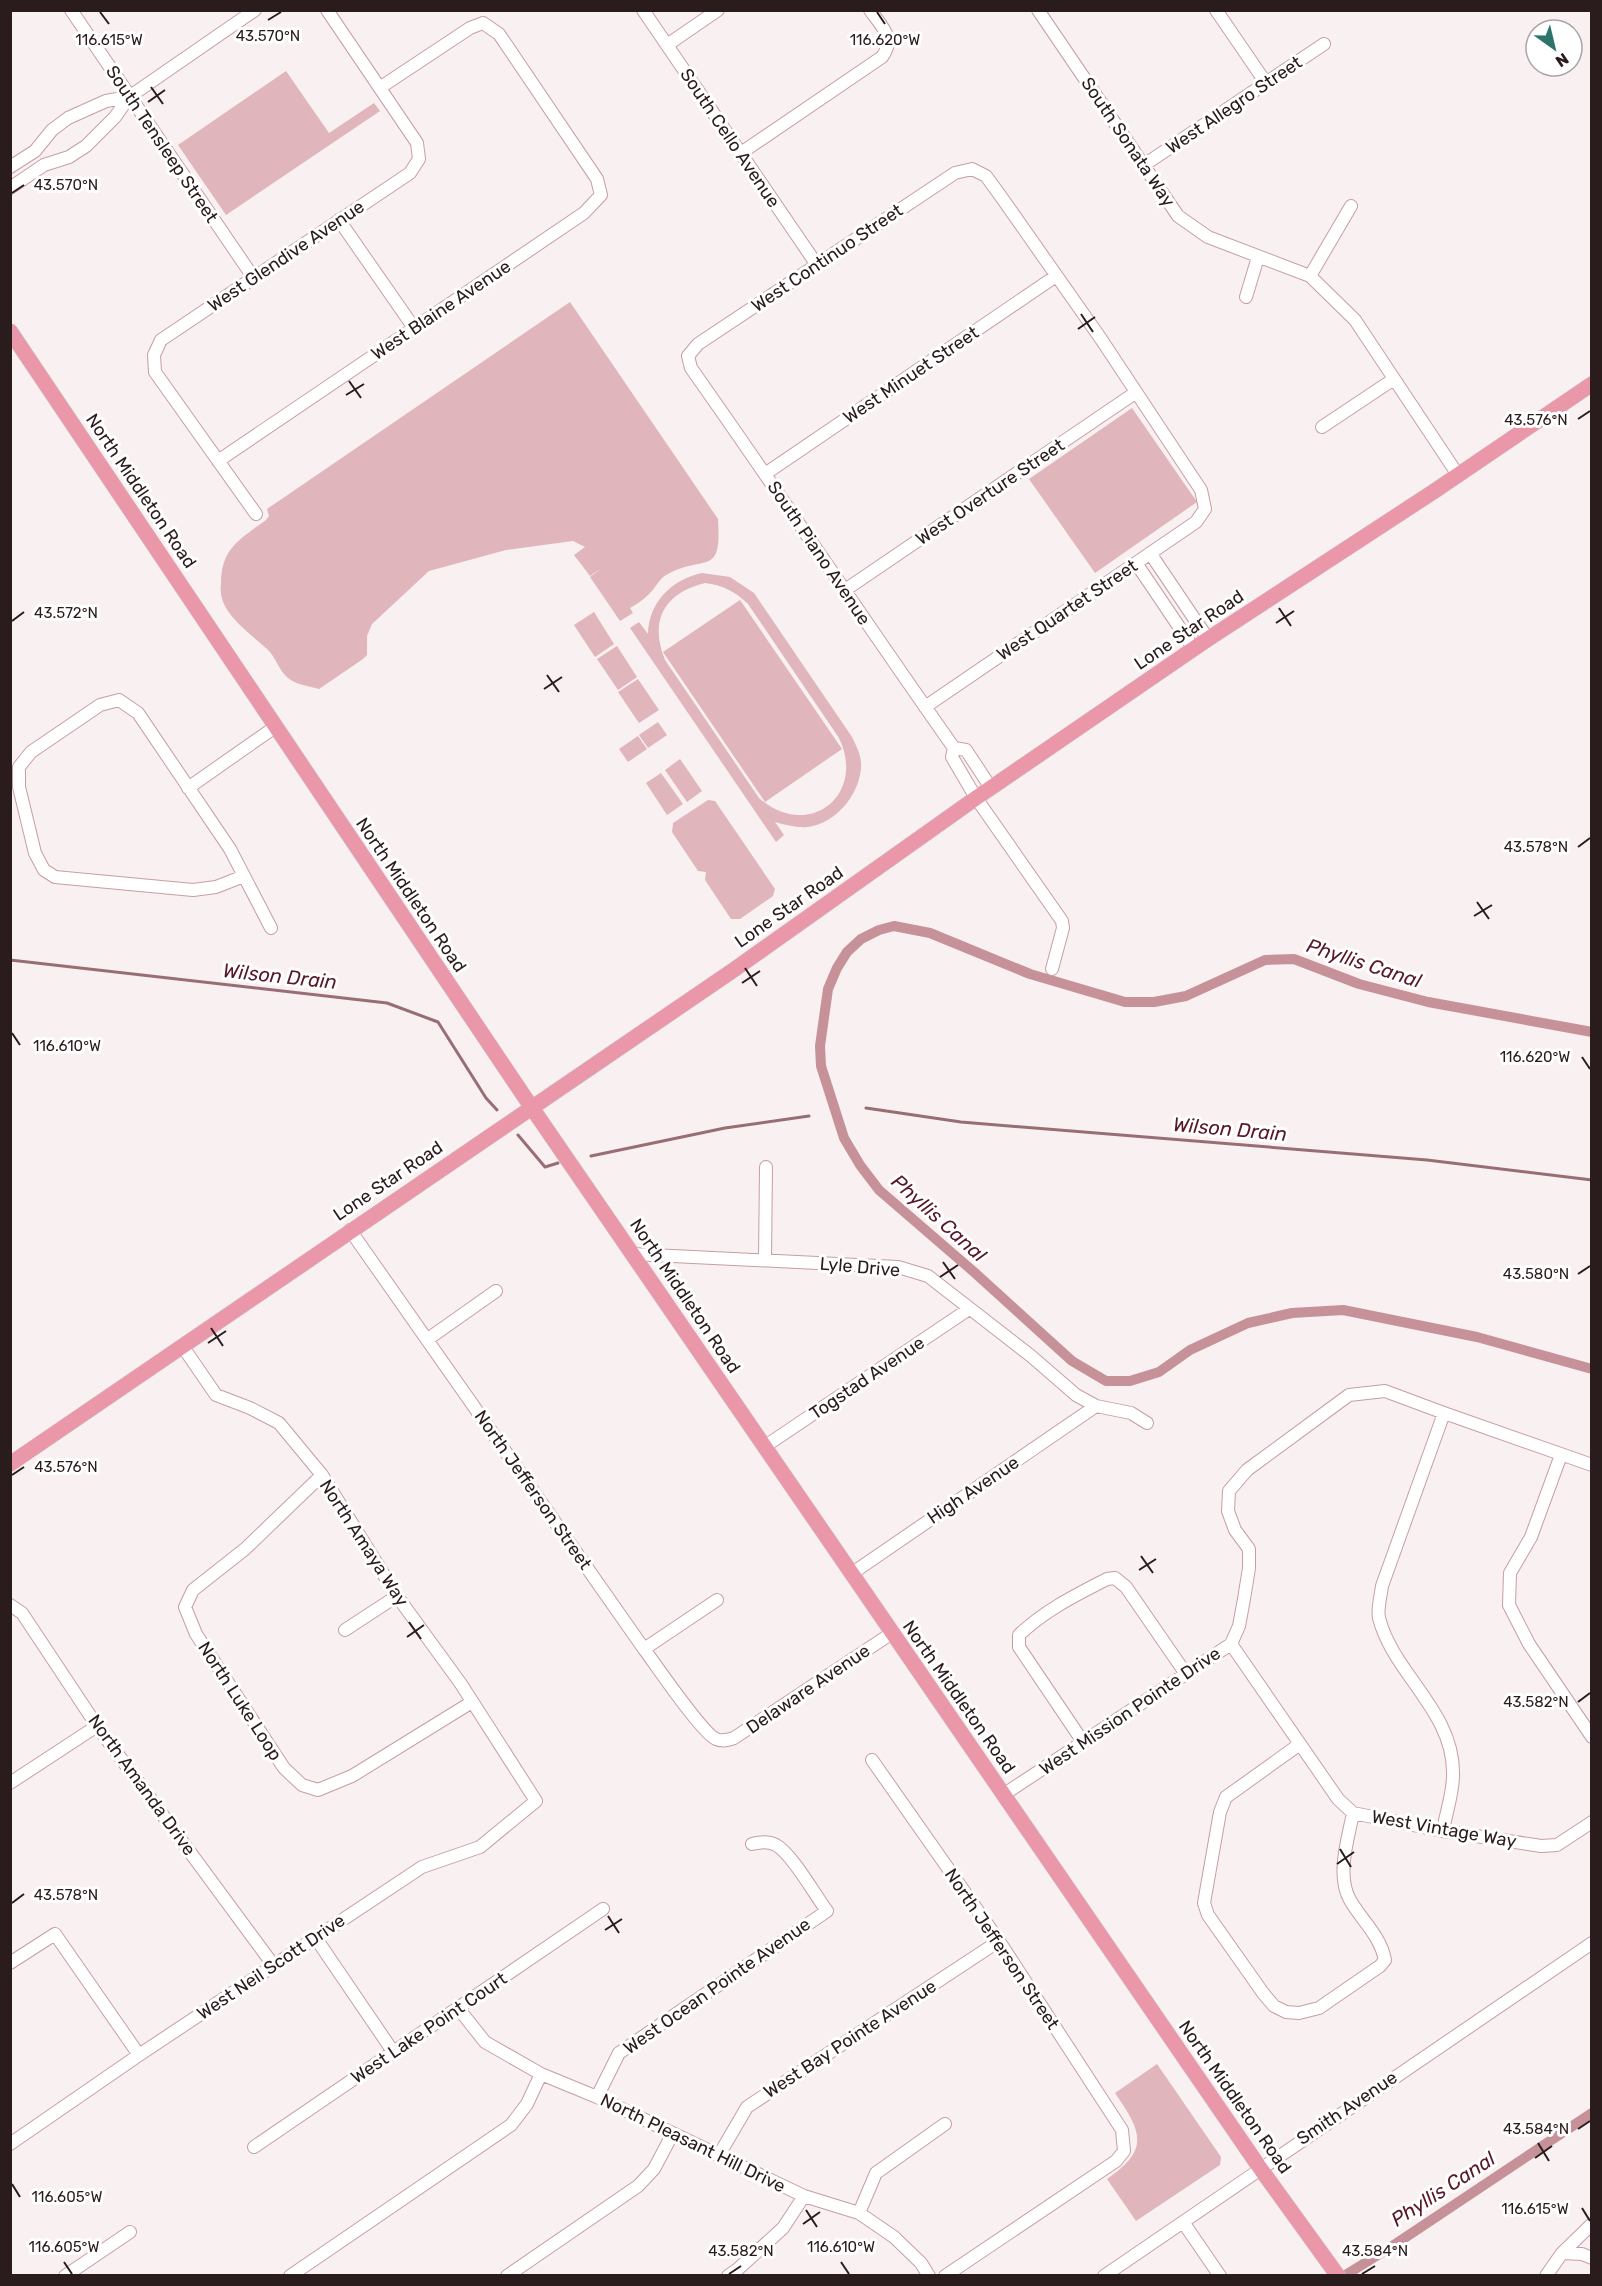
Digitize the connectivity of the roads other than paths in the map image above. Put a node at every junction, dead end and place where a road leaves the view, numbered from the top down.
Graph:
1 (71, 10) edge
2 (255, 10) edge
3 (327, 10) edge
4 (643, 10) edge
5 (718, 10) edge
6 (870, 10) edge
7 (1038, 10) edge
8 (1216, 10) edge
9 (1324, 44) dead end
10 (667, 45) junction
11 (1266, 83) junction
12 (381, 87) junction
13 (129, 97) junction
14 (741, 153) junction
15 (1144, 165) junction
16 (10, 167) edge
17 (10, 188) edge
18 (1351, 206) dead end
19 (339, 220) junction
20 (1258, 257) junction
21 (817, 265) junction
22 (1056, 276) junction
23 (1310, 276) junction
24 (253, 278) junction
25 (1246, 297) dead end
26 (414, 328) junction
27 (10, 331) edge
28 (688, 356) joint
29 (1394, 379) junction
30 (1592, 384) edge
31 (1135, 393) junction
32 (1322, 427) dead end
33 (218, 461) junction
34 (765, 474) junction
35 (1458, 475) junction
36 (256, 514) dead end
37 (1150, 553) junction
38 (1136, 563) junction
39 (845, 590) junction
40 (1208, 639) junction
41 (1194, 649) junction
42 (925, 707) junction
43 (276, 727) junction
44 (954, 748) junction
45 (188, 788) junction
46 (991, 788) junction
47 (976, 798) junction
48 (244, 876) junction
49 (271, 928) dead end
50 (1053, 969) dead end
51 (531, 1108) junction
52 (766, 1167) dead end
53 (350, 1230) junction
54 (632, 1254) junction
55 (765, 1260) junction
56 (496, 1290) dead end
57 (969, 1309) junction
58 (428, 1339) junction
59 (183, 1347) junction
60 (1096, 1406) junction
61 (1444, 1413) junction
62 (1147, 1423) dead end
63 (764, 1447) junction
64 (1561, 1455) junction
65 (10, 1464) edge
66 (1592, 1465) edge
67 (322, 1475) junction
68 (851, 1574) junction
69 (397, 1596) junction
70 (717, 1600) dead end
71 (10, 1605) edge
72 (345, 1630) dead end
73 (892, 1633) junction
74 (1231, 1644) junction
75 (644, 1649) junction
76 (1186, 1674) junction
77 (472, 1702) junction
78 (97, 1726) junction
79 (1592, 1737) edge
80 (723, 1741) joint
81 (1083, 1742) junction
82 (1300, 1744) junction
83 (872, 1760) dead end
84 (10, 1783) edge
85 (1003, 1795) junction
86 (536, 1801) joint
87 (1353, 1812) junction
88 (1592, 1822) edge
89 (1443, 1831) junction
90 (752, 1844) dead end
91 (603, 1909) dead end
92 (315, 1937) junction
93 (999, 1941) junction
94 (1592, 1943) edge
95 (10, 1963) edge
96 (274, 1966) junction
97 (458, 2008) junction
98 (394, 2053) junction
99 (139, 2055) junction
100 (541, 2074) junction
101 (597, 2097) junction
102 (945, 2124) dead end
103 (672, 2134) junction
104 (10, 2144) edge
105 (254, 2147) dead end
106 (719, 2155) junction
107 (1260, 2168) junction
108 (804, 2196) junction
109 (859, 2213) junction
110 (1183, 2222) junction
111 (1592, 2224) edge
112 (130, 2232) dead end
113 (1562, 2253) junction
114 (1592, 2258) edge
115 (1338, 2275) edge
116 (65, 2276) edge
117 (290, 2276) edge
118 (507, 2276) edge
119 (728, 2276) edge
120 (929, 2276) edge
121 (945, 2276) edge
122 (1104, 2276) edge
123 (1220, 2276) edge
124 (1546, 2276) edge

1 - 13 street, South Tensleep Street
2 - 13 street
3 - 12 street
4 - 10 street, South Cello Avenue
5 - 10 street
6 - 14 street
7 - 15 street, South Sonata Way
8 - 11 street
9 - 11 street, West Allegro Street
10 - 14 street, South Cello Avenue
11 - 15 street, West Allegro Street
12 - 19 street, West Glendive Avenue
12 - 26 street, West Blaine Avenue
13 - 16 street
13 - 17 street
13 - 24 street, South Tensleep Street
14 - 21 street, South Cello Avenue
15 - 20 street, South Sonata Way
18 - 23 street
19 - 24 street, West Glendive Avenue
19 - 26 street
20 - 23 street, South Sonata Way
20 - 25 street
21 - 22 street, West Continuo Street
21 - 28 street, West Continuo Street
22 - 31 street
22 - 34 street, West Minuet Street
23 - 29 street, South Sonata Way
24 - 33 street, West Glendive Avenue
26 - 33 street, West Blaine Avenue
27 - 43 main road, North Middleton Road
28 - 34 street, South Piano Avenue
29 - 32 street
29 - 35 street, South Sonata Way
30 - 35 main road, Lone Star Road
31 - 37 street, West Quartet Street
31 - 39 street, West Overture Street
33 - 36 street
34 - 39 street, South Piano Avenue
35 - 40 main road, Lone Star Road
37 - 38 street, West Quartet Street
37 - 40 street
38 - 41 street
38 - 42 street, West Quartet Street
39 - 42 street, South Piano Avenue
40 - 41 main road, Lone Star Road
41 - 46 main road, Lone Star Road
42 - 44 street, South Piano Avenue
43 - 45 street
43 - 51 main road, North Middleton Road
44 - 46 street, South Piano Avenue
44 - 47 street, South Piano Avenue
45 - 48 street
45 - 48 street
46 - 47 main road, Lone Star Road
47 - 50 street, South Piano Avenue
47 - 51 main road, Lone Star Road
48 - 49 street
51 - 53 main road, Lone Star Road
51 - 54 main road, North Middleton Road
52 - 55 street
53 - 58 street, North Jefferson Street
53 - 59 main road, Lone Star Road
54 - 55 street, Lyle Drive
54 - 63 main road, North Middleton Road
55 - 57 street, Lyle Drive
56 - 58 street
57 - 60 street, Lyle Drive
57 - 63 street, Togstad Avenue
58 - 75 street, North Jefferson Street
59 - 65 main road, Lone Star Road
59 - 67 street, North Amaya Way
60 - 62 street, Lyle Drive
60 - 68 street, High Avenue
61 - 64 street, West Mission Pointe Drive
61 - 74 street, West Mission Pointe Drive
61 - 89 street
63 - 68 main road, North Middleton Road
64 - 66 street, West Mission Pointe Drive
64 - 79 street
67 - 69 street, North Amaya Way
67 - 77 street, North Luke Loop
68 - 73 main road, North Middleton Road
69 - 72 street
69 - 77 street, North Amaya Way
70 - 75 street
71 - 78 street, North Amanda Drive
73 - 80 street, Delaware Avenue
73 - 85 main road, North Middleton Road
74 - 76 street, West Mission Pointe Drive
74 - 82 street, West Vintage Way
75 - 80 street, North Jefferson Street
76 - 81 street, West Mission Pointe Drive
76 - 81 street
77 - 86 street, North Amaya Way
78 - 84 street
78 - 96 street, North Amanda Drive
81 - 85 street, West Mission Pointe Drive
82 - 87 street, West Vintage Way
82 - 87 street
83 - 93 street, North Jefferson Street
85 - 107 main road, North Middleton Road
86 - 92 street, West Neil Scott Drive
87 - 89 street, West Vintage Way
88 - 89 street, West Vintage Way
90 - 101 street, West Ocean Pointe Avenue
91 - 97 street, West Lake Point Court
92 - 96 street, West Neil Scott Drive
92 - 98 street
93 - 106 street, West Bay Pointe Avenue
93 - 121 street, North Jefferson Street
94 - 107 street, Smith Avenue
95 - 99 street
96 - 99 street, West Neil Scott Drive
97 - 98 street, West Lake Point Court
97 - 100 street, North Pleasant Hill Drive
98 - 105 street, West Lake Point Court
99 - 104 street, West Neil Scott Drive
100 - 101 street, North Pleasant Hill Drive
100 - 117 street
101 - 103 street, North Pleasant Hill Drive
102 - 109 street
103 - 106 street, North Pleasant Hill Drive
103 - 118 street
106 - 108 street, North Pleasant Hill Drive
107 - 110 street, Smith Avenue
107 - 115 main road, North Middleton Road
108 - 109 street, North Pleasant Hill Drive
108 - 119 street
109 - 120 street, North Pleasant Hill Drive
110 - 122 street, Smith Avenue
110 - 123 street
111 - 113 street
112 - 116 street
113 - 114 street
113 - 124 street

